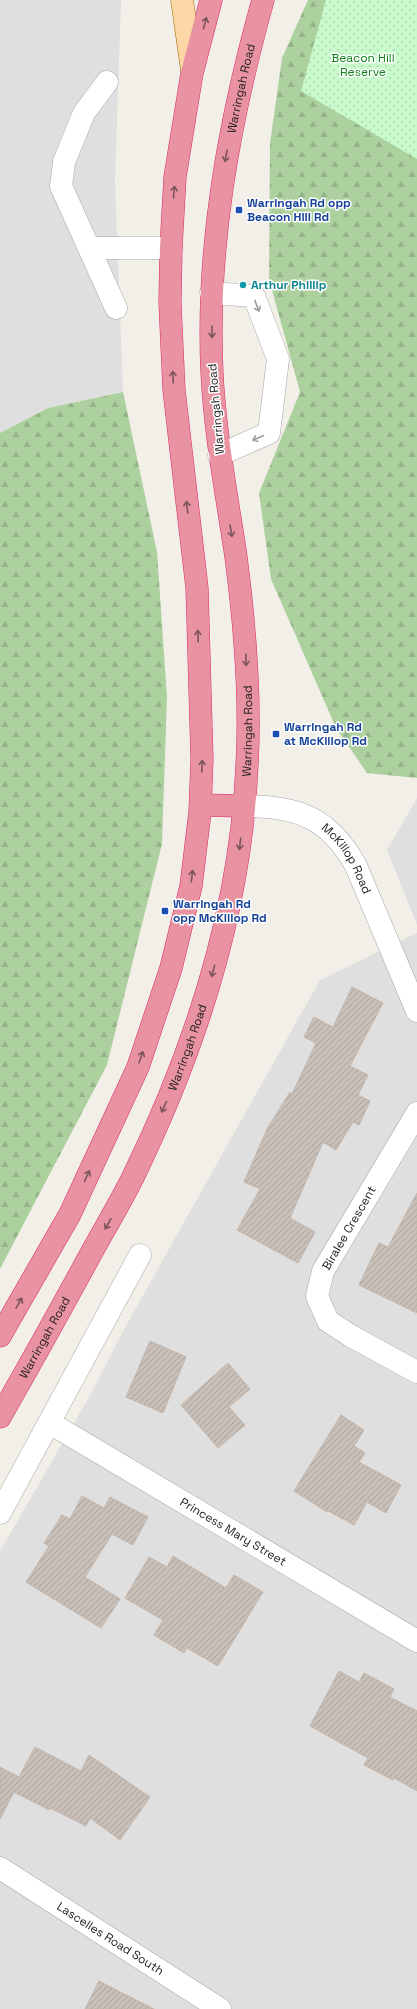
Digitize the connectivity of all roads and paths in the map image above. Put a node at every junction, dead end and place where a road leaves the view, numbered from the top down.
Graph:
1 (182, 0) edge
2 (211, 0) edge
3 (263, 0) edge
4 (192, 73) junction
5 (107, 82) dead end
6 (90, 248) junction
7 (171, 248) junction
8 (211, 293) junction
9 (116, 308) dead end
10 (219, 456) junction
11 (200, 805) junction
12 (244, 806) junction
13 (417, 1011) edge
14 (417, 1113) edge
15 (140, 1255) dead end
16 (0, 1336) edge
17 (417, 1372) edge
18 (0, 1417) edge
19 (50, 1423) junction
20 (0, 1513) edge
21 (417, 1641) edge
22 (0, 1868) edge
23 (220, 2009) edge

1 - 4 main road
4 -> 2 highway
3 -> 8 highway, Warringah Road
7 -> 4 highway
5 - 6 street
6 - 7 street
6 - 9 street
11 -> 7 highway
8 -> 10 highway, Warringah Road
8 -> 10 street
10 -> 12 highway, Warringah Road
11 - 12 highway, McKillop Road
16 -> 11 highway
12 - 13 street, McKillop Road
12 -> 18 highway, Warringah Road
14 - 17 street, Biralee Crescent
15 - 19 street
19 - 20 street
19 - 21 street, Princess Mary Street
22 - 23 street, Lascelles Road South

